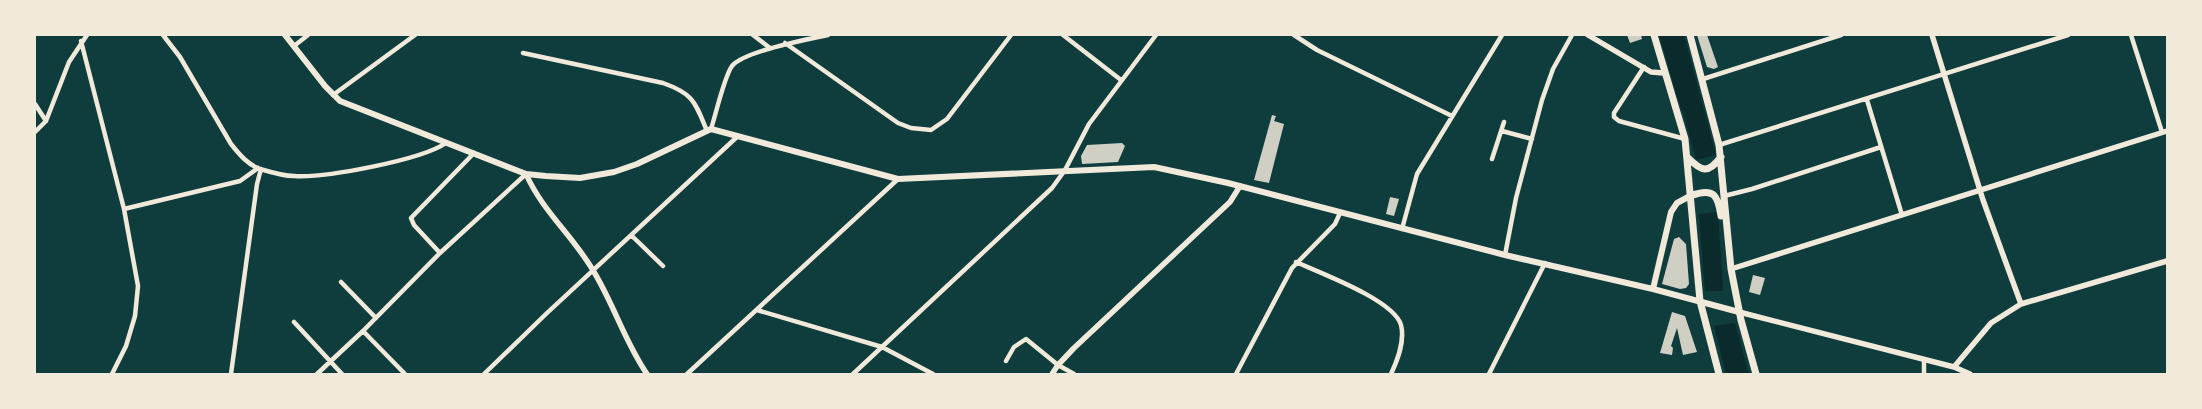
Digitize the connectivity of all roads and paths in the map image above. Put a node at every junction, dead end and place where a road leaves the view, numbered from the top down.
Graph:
1 (87, 35) edge
2 (163, 35) edge
3 (285, 35) edge
4 (308, 35) edge
5 (415, 35) edge
6 (753, 35) edge
7 (828, 35) edge
8 (1011, 35) edge
9 (1063, 35) edge
10 (1156, 35) edge
11 (1294, 35) edge
12 (1502, 35) edge
13 (1572, 35) edge
14 (1588, 35) edge
15 (1654, 35) edge
16 (1690, 35) edge
17 (1840, 35) edge
18 (1932, 35) edge
19 (2068, 35) edge
20 (2130, 35) edge
21 (81, 41) junction
22 (786, 43) junction
23 (294, 46) junction
24 (770, 48) junction
25 (524, 53) dead end
26 (1644, 68) junction
27 (1664, 73) junction
28 (1944, 75) junction
29 (1703, 78) junction
30 (1121, 80) junction
31 (333, 95) junction
32 (1867, 100) junction
33 (35, 104) edge
34 (1452, 116) junction
35 (46, 121) junction
36 (1504, 122) dead end
37 (710, 130) junction
38 (1502, 131) junction
39 (2165, 131) edge
40 (35, 132) edge
41 (738, 136) junction
42 (1532, 139) junction
43 (1685, 139) junction
44 (446, 143) junction
45 (1719, 145) junction
46 (1881, 147) junction
47 (474, 153) junction
48 (1687, 157) junction
49 (1721, 157) junction
50 (1492, 159) dead end
51 (260, 169) junction
52 (1065, 170) junction
53 (526, 174) junction
54 (898, 179) junction
55 (1240, 186) junction
56 (1981, 190) junction
57 (1690, 196) junction
58 (1724, 196) junction
59 (124, 209) junction
60 (1340, 213) junction
61 (1902, 215) junction
62 (1726, 225) junction
63 (1402, 229) junction
64 (632, 236) junction
65 (440, 253) junction
66 (1504, 255) junction
67 (2167, 261) edge
68 (1296, 262) junction
69 (1545, 263) junction
70 (663, 266) dead end
71 (1731, 270) junction
72 (594, 271) junction
73 (341, 282) dead end
74 (1653, 289) junction
75 (1700, 301) junction
76 (2021, 304) junction
77 (757, 310) junction
78 (1739, 312) junction
79 (376, 318) junction
80 (294, 322) dead end
81 (363, 331) junction
82 (882, 347) junction
83 (1924, 359) junction
84 (330, 361) junction
85 (1006, 361) dead end
86 (1058, 365) junction
87 (1954, 367) junction
88 (112, 374) edge
89 (231, 374) edge
90 (317, 374) edge
91 (342, 374) edge
92 (404, 374) edge
93 (484, 374) edge
94 (647, 374) edge
95 (688, 374) edge
96 (853, 374) edge
97 (933, 374) edge
98 (1052, 374) edge
99 (1074, 374) edge
100 (1236, 374) edge
101 (1392, 374) edge
102 (1489, 374) edge
103 (1719, 374) edge
104 (1756, 374) edge
105 (1924, 374) edge
106 (1970, 374) edge

1 - 21 street
2 - 51 street
3 - 23 main road
4 - 23 street
5 - 31 street
6 - 24 street
7 - 22 street
8 - 22 street
9 - 30 street
10 - 30 street
11 - 34 street
12 - 34 street
13 - 42 street
14 - 26 street
15 - 27 main road
16 - 29 main road
17 - 29 street
18 - 28 street
19 - 28 street
20 - 39 street
21 - 35 street
21 - 59 street
22 - 24 street
23 - 31 main road
24 - 37 street
25 - 37 street
26 - 27 street
26 - 43 street
27 - 43 main road
28 - 32 street
28 - 56 street
29 - 45 main road
30 - 52 street
31 - 44 main road
32 - 45 street
32 - 46 street
33 - 35 street
34 - 63 street
35 - 40 street
36 - 38 street
37 - 41 main road
37 - 53 main road
38 - 42 street
38 - 50 street
39 - 56 street
41 - 54 main road
41 - 64 street
42 - 66 street
43 - 48 main road
44 - 47 main road
44 - 51 street
45 - 49 main road
46 - 58 street
46 - 61 street
47 - 53 main road
47 - 65 street
48 - 49 main road
48 - 57 main road
49 - 58 main road
51 - 59 street
51 - 89 street
52 - 54 main road
52 - 55 main road
52 - 82 street
53 - 65 street
53 - 72 street
54 - 77 street
55 - 60 main road
55 - 86 street
56 - 61 street
56 - 76 street
57 - 62 main road
57 - 74 main road
57 - 75 main road
58 - 62 main road
59 - 88 street
60 - 63 main road
60 - 68 street
61 - 71 street
62 - 71 main road
63 - 66 main road
64 - 70 street
64 - 72 street
65 - 79 street
66 - 69 main road
67 - 76 street
68 - 100 street
68 - 101 street
69 - 74 main road
69 - 102 street
71 - 78 main road
72 - 93 street
72 - 94 street
73 - 79 street
74 - 75 main road
75 - 78 main road
75 - 103 main road
76 - 87 street
77 - 82 street
77 - 95 street
78 - 83 street
78 - 104 main road
79 - 81 street
80 - 84 street
81 - 84 street
81 - 92 street
82 - 96 street
82 - 97 street
83 - 87 street
83 - 105 street
84 - 90 street
84 - 91 street
85 - 86 street
86 - 98 street
86 - 99 street
87 - 106 street

